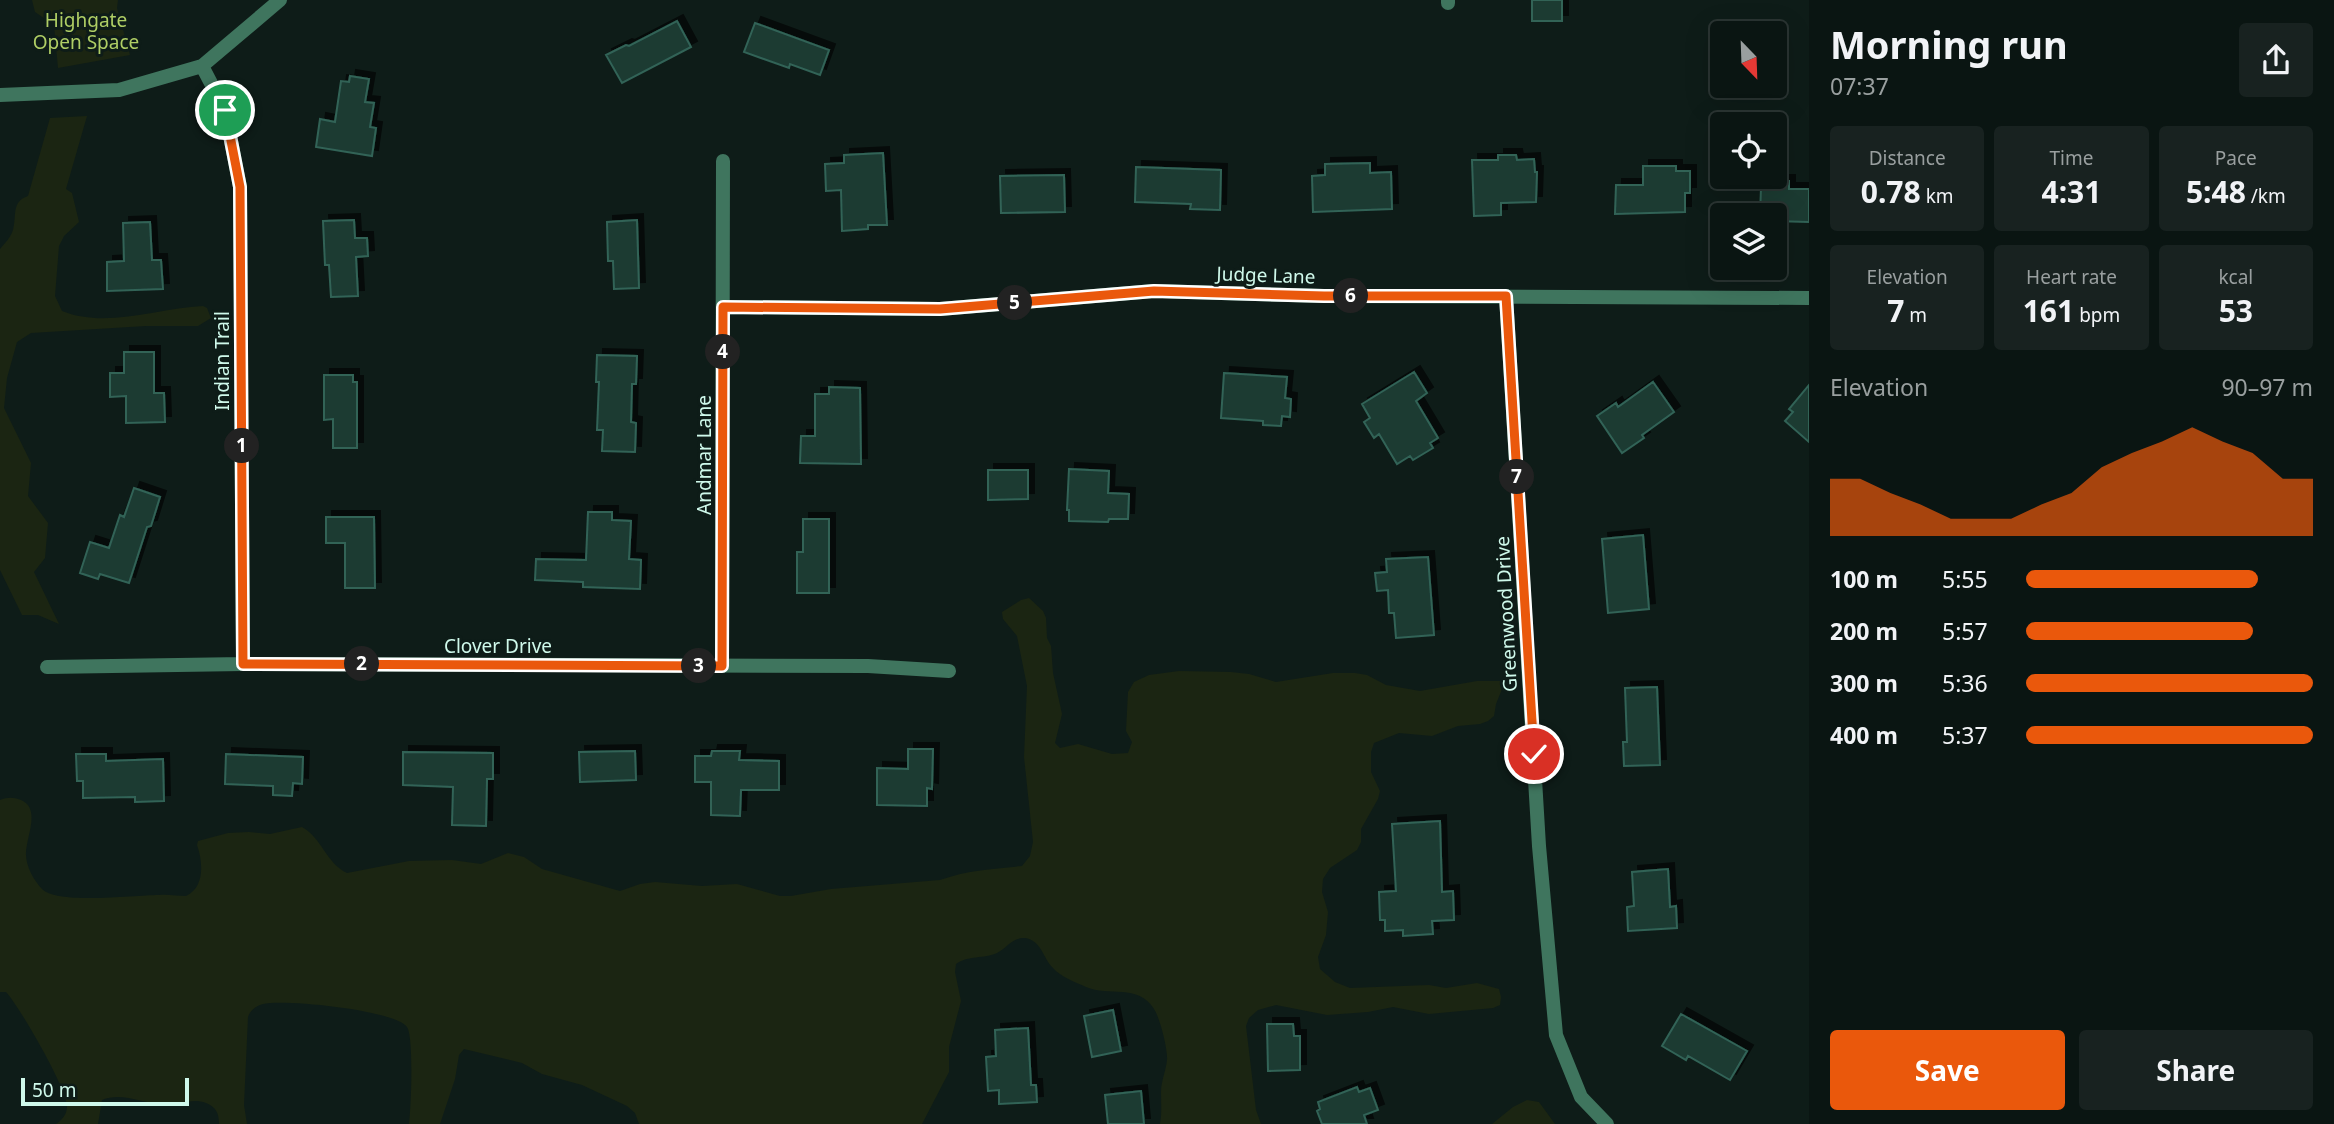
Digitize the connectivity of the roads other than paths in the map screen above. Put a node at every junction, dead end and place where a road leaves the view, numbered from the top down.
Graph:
1 (280, 0) edge
2 (202, 66) junction
3 (0, 95) edge
4 (723, 161) dead end
5 (1506, 296) junction
6 (1809, 298) edge
7 (723, 307) junction
8 (243, 664) junction
9 (722, 666) junction
10 (47, 667) dead end
11 (949, 671) dead end
12 (1607, 1124) edge

1 - 2 street
2 - 3 street
2 - 8 street, Indian Trail
4 - 7 street, Andmar Lane
5 - 6 street, Judge Lane
5 - 7 street, Judge Lane
5 - 12 street, Greenwood Drive
7 - 9 street, Andmar Lane
8 - 9 street, Clover Drive
8 - 10 street, Clover Drive
9 - 11 street, Clover Drive

